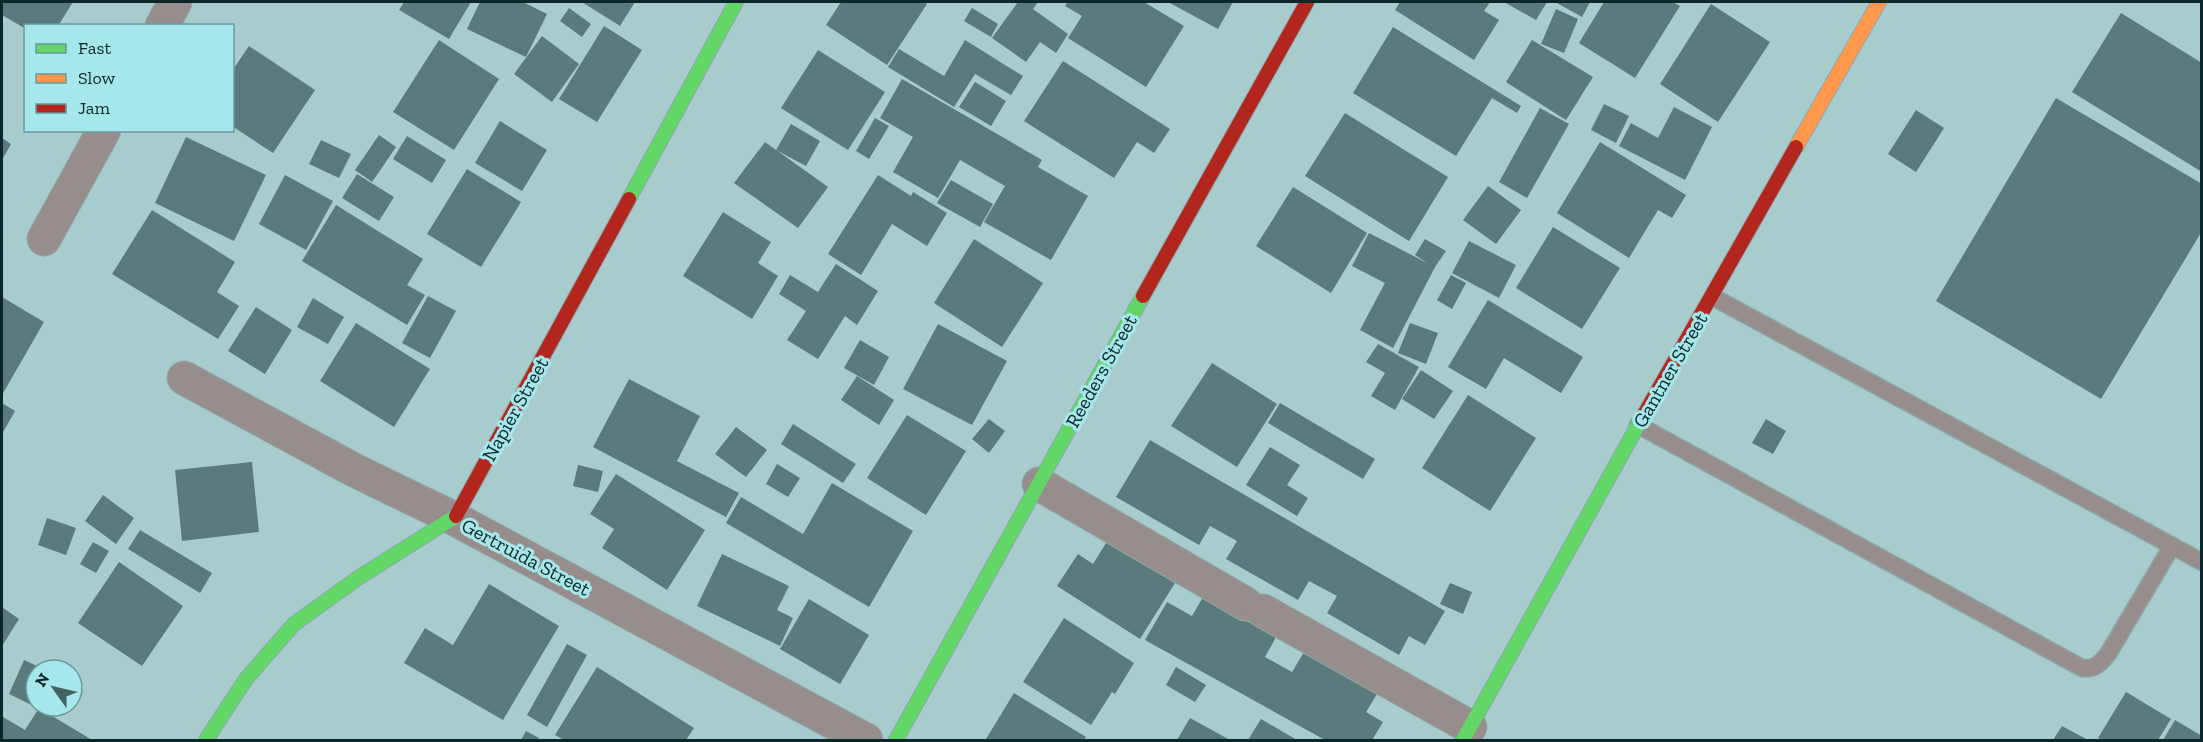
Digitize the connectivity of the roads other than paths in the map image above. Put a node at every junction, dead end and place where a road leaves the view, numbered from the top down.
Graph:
1 (175, 2) edge
2 (736, 2) edge
3 (1307, 2) edge
4 (1873, 4) edge
5 (163, 24) edge
6 (103, 132) edge
7 (44, 239) dead end
8 (1713, 297) junction
9 (184, 378) dead end
10 (1638, 425) junction
11 (1039, 484) junction
12 (455, 519) junction
13 (2172, 546) junction
14 (2202, 562) edge
15 (1466, 734) edge
16 (206, 741) edge
17 (866, 741) edge
18 (896, 741) edge

1 - 5 street
2 - 12 street, Napier Street
3 - 11 street, Reeders Street
4 - 8 street, Gantner Street
6 - 7 street
8 - 10 street, Gantner Street
8 - 13 lane
9 - 12 street, Gertruida Street
10 - 13 lane
10 - 15 street, Gantner Street
11 - 15 street
11 - 18 street, Reeders Street
12 - 16 street
12 - 17 street, Gertruida Street
13 - 14 lane

